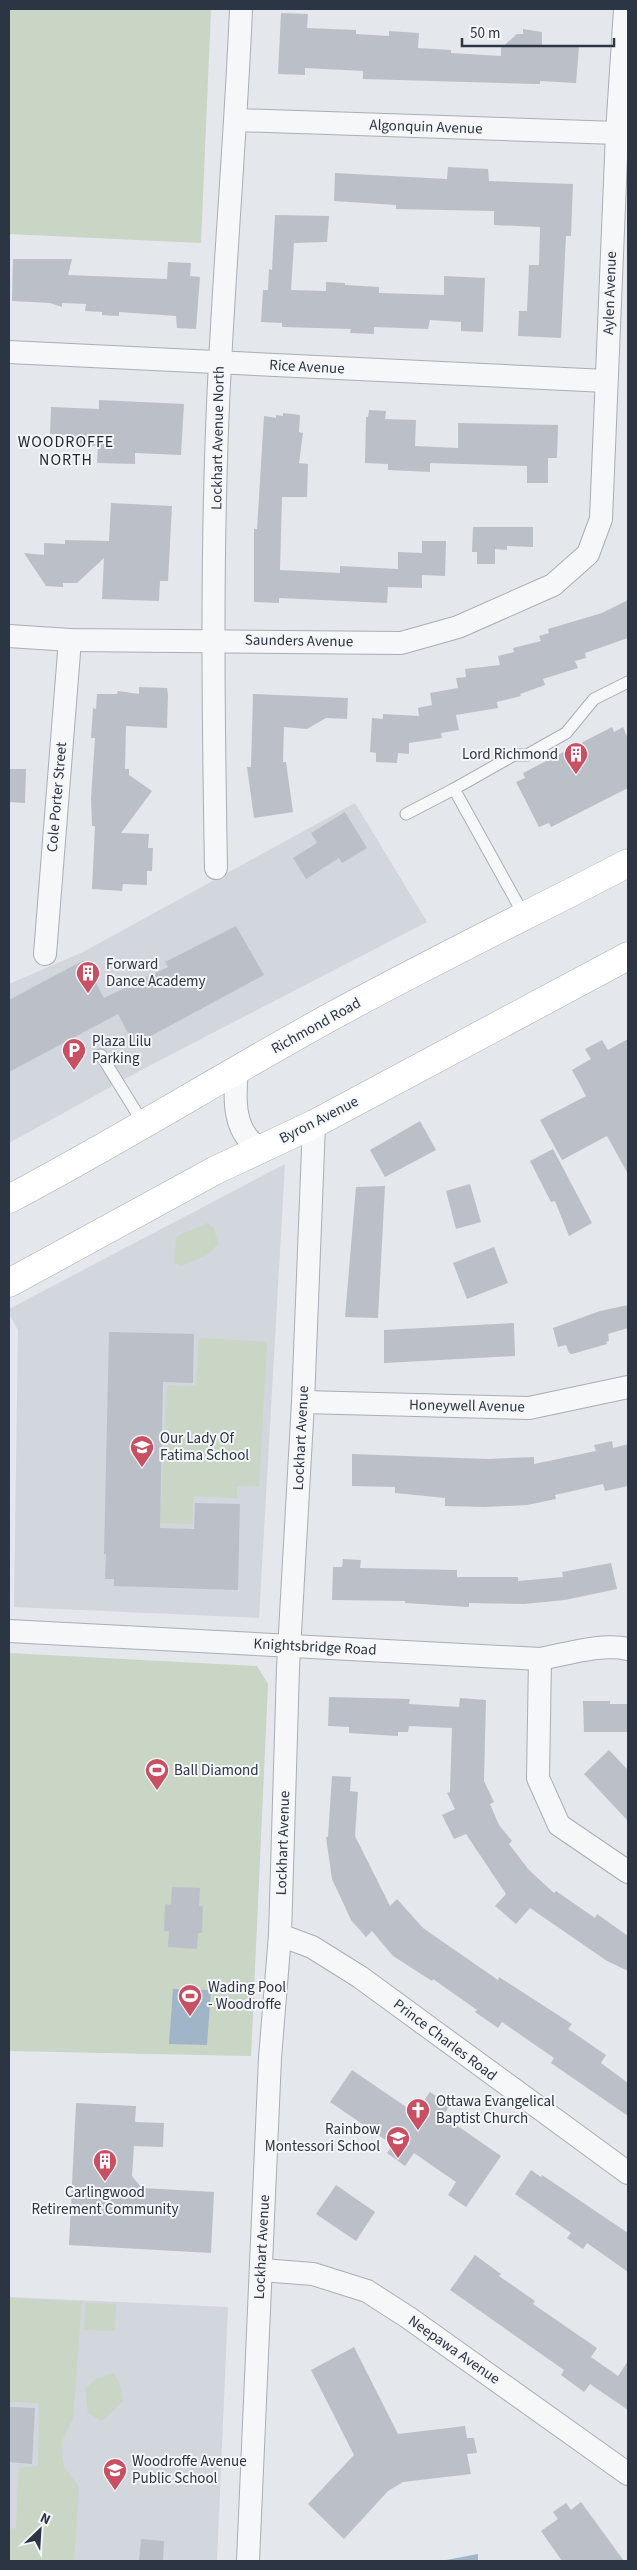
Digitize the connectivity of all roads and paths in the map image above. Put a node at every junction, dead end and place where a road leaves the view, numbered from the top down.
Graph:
1 (241, 9) edge
2 (625, 9) edge
3 (236, 120) junction
4 (617, 133) junction
5 (9, 352) edge
6 (220, 363) junction
7 (606, 380) junction
8 (573, 570) joint
9 (9, 636) edge
10 (70, 640) junction
11 (213, 640) junction
12 (628, 682) edge
13 (454, 789) junction
14 (406, 814) dead end
15 (628, 863) edge
16 (216, 868) dead end
17 (525, 917) junction
18 (45, 954) dead end
19 (628, 956) edge
20 (101, 1054) dead end
21 (237, 1071) junction
22 (143, 1123) junction
23 (314, 1124) junction
24 (261, 1149) junction
25 (9, 1199) edge
26 (9, 1283) edge
27 (628, 1388) edge
28 (303, 1402) junction
29 (9, 1631) edge
30 (290, 1646) junction
31 (626, 1647) edge
32 (540, 1659) junction
33 (628, 1872) edge
34 (280, 1935) junction
35 (628, 2173) edge
36 (262, 2270) junction
37 (628, 2474) edge
38 (248, 2561) edge

1 - 3 street, Lockhart Avenue North
2 - 4 street, Aylen Avenue
3 - 4 street, Algonquin Avenue
3 - 6 street, Lockhart Avenue North
4 - 7 street, Aylen Avenue
5 - 6 street, Rice Avenue
6 - 7 street, Rice Avenue
6 - 11 street, Lockhart Avenue North
7 - 8 street, Aylen Avenue
8 - 11 street, Saunders Avenue
9 - 10 street, Saunders Avenue
10 - 11 street, Saunders Avenue
10 - 18 street, Cole Porter Street
11 - 16 street, Lockhart Avenue North
12 - 13 lane
13 - 14 lane
13 - 17 lane
15 - 17 main road, Richmond Road
17 - 21 main road, Richmond Road
19 - 23 main road, Byron Avenue
20 - 22 lane
21 - 22 main road, Richmond Road
21 - 24 street
22 - 25 main road, Richmond Road
23 - 24 main road, Byron Avenue
23 - 28 street, Lockhart Avenue
24 - 26 main road, Byron Avenue
27 - 28 street, Honeywell Avenue
28 - 30 street, Lockhart Avenue
29 - 30 street, Knightsbridge Road
30 - 32 street, Knightsbridge Road
30 - 34 street, Lockhart Avenue
31 - 32 street, Knightsbridge Road
32 - 33 street
34 - 35 street, Prince Charles Road
34 - 36 street, Lockhart Avenue
36 - 37 street, Neepawa Avenue
36 - 38 street, Lockhart Avenue

